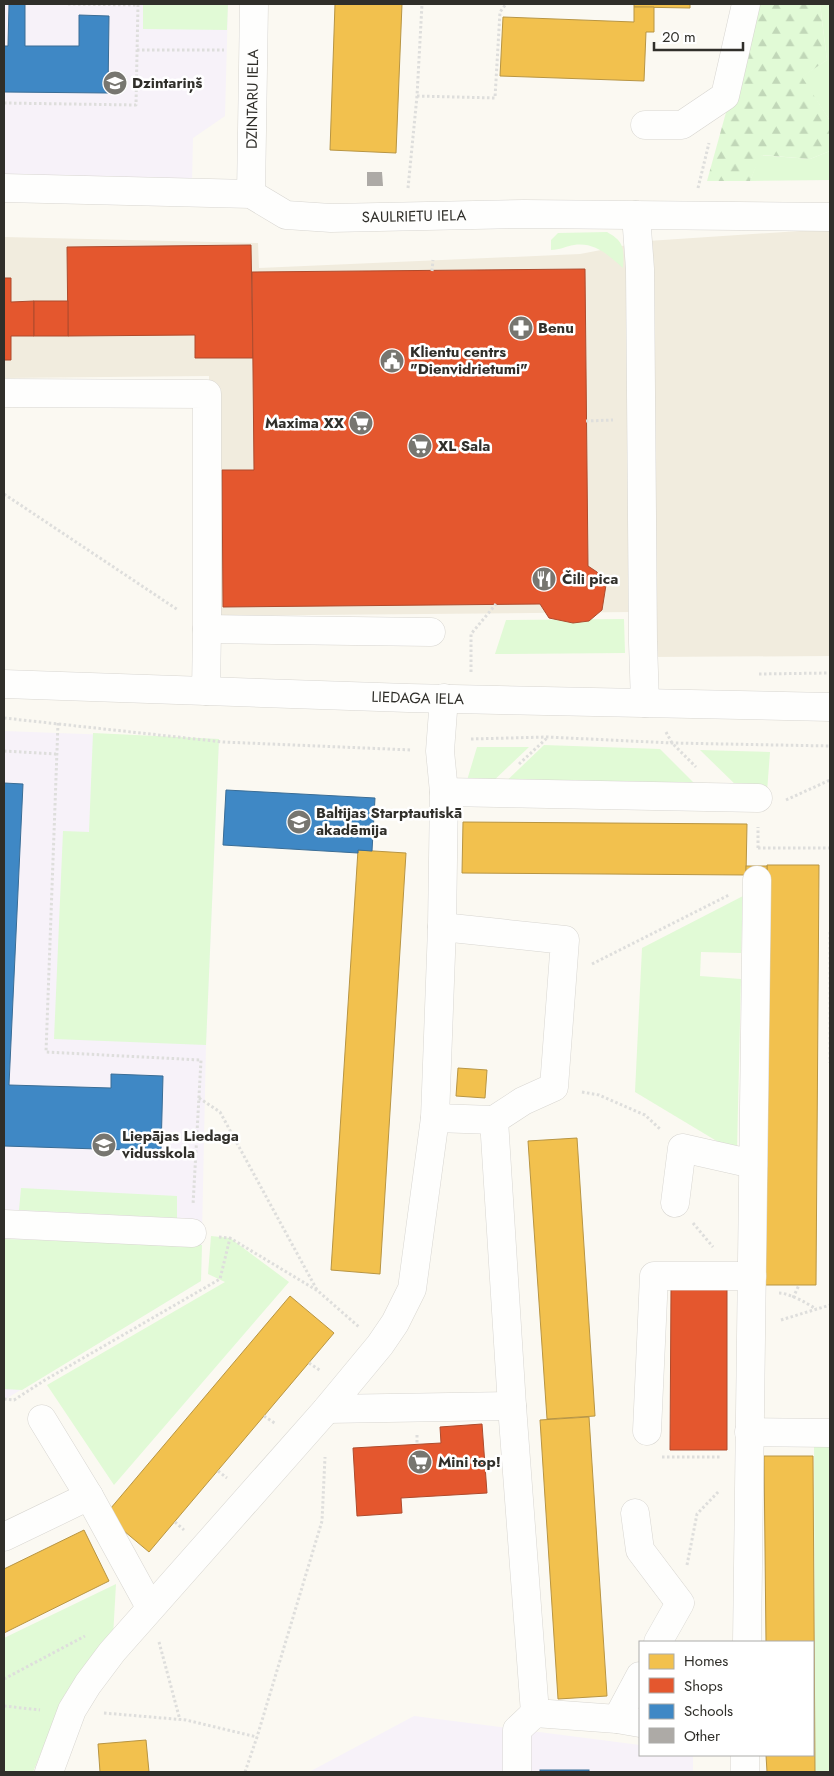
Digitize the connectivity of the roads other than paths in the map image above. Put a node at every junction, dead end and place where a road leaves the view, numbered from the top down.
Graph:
1 (254, 4) edge
2 (746, 4) edge
3 (645, 125) dead end
4 (4, 188) edge
5 (251, 194) junction
6 (636, 215) junction
7 (830, 217) edge
8 (4, 394) edge
9 (208, 630) junction
10 (432, 632) dead end
11 (4, 684) edge
12 (206, 691) junction
13 (444, 698) junction
14 (645, 703) junction
15 (830, 707) edge
16 (444, 792) junction
17 (758, 798) road end
18 (757, 867) road end
19 (442, 927) junction
20 (435, 1118) junction
21 (494, 1120) junction
22 (753, 1164) junction
23 (675, 1203) road end
24 (4, 1224) edge
25 (192, 1234) road end
26 (747, 1282) junction
27 (512, 1406) junction
28 (327, 1409) junction
29 (42, 1419) dead end
30 (647, 1431) road end
31 (830, 1433) edge
32 (749, 1445) junction
33 (89, 1496) junction
34 (635, 1513) dead end
35 (4, 1538) edge
36 (150, 1607) junction
37 (659, 1641) edge
38 (747, 1641) edge
39 (639, 1680) edge
40 (535, 1713) junction
41 (628, 1721) edge
42 (745, 1756) edge
43 (49, 1772) edge
44 (517, 1772) edge
45 (745, 1772) edge

1 - 5 street, DZINTARU IELA
2 - 3 street
4 - 5 street, SAULRIETU IELA
5 - 6 street, SAULRIETU IELA
6 - 7 street, SAULRIETU IELA
6 - 14 street
8 - 9 street
9 - 10 street
9 - 12 street
11 - 12 street, LIEDAGA IELA
12 - 13 street, LIEDAGA IELA
13 - 14 street, LIEDAGA IELA
13 - 16 street
14 - 15 street, LIEDAGA IELA
16 - 17 street
16 - 19 street
18 - 22 street
19 - 20 street
19 - 21 street
20 - 21 street
20 - 28 street
21 - 27 street
22 - 23 street
22 - 26 street
24 - 25 street
26 - 30 street
26 - 32 street
27 - 28 street
27 - 40 street
28 - 36 street
29 - 33 street
31 - 32 street
32 - 38 street
33 - 35 street
33 - 36 street
34 - 37 street
36 - 43 street
39 - 41 street
40 - 41 street
40 - 44 street
42 - 45 street

